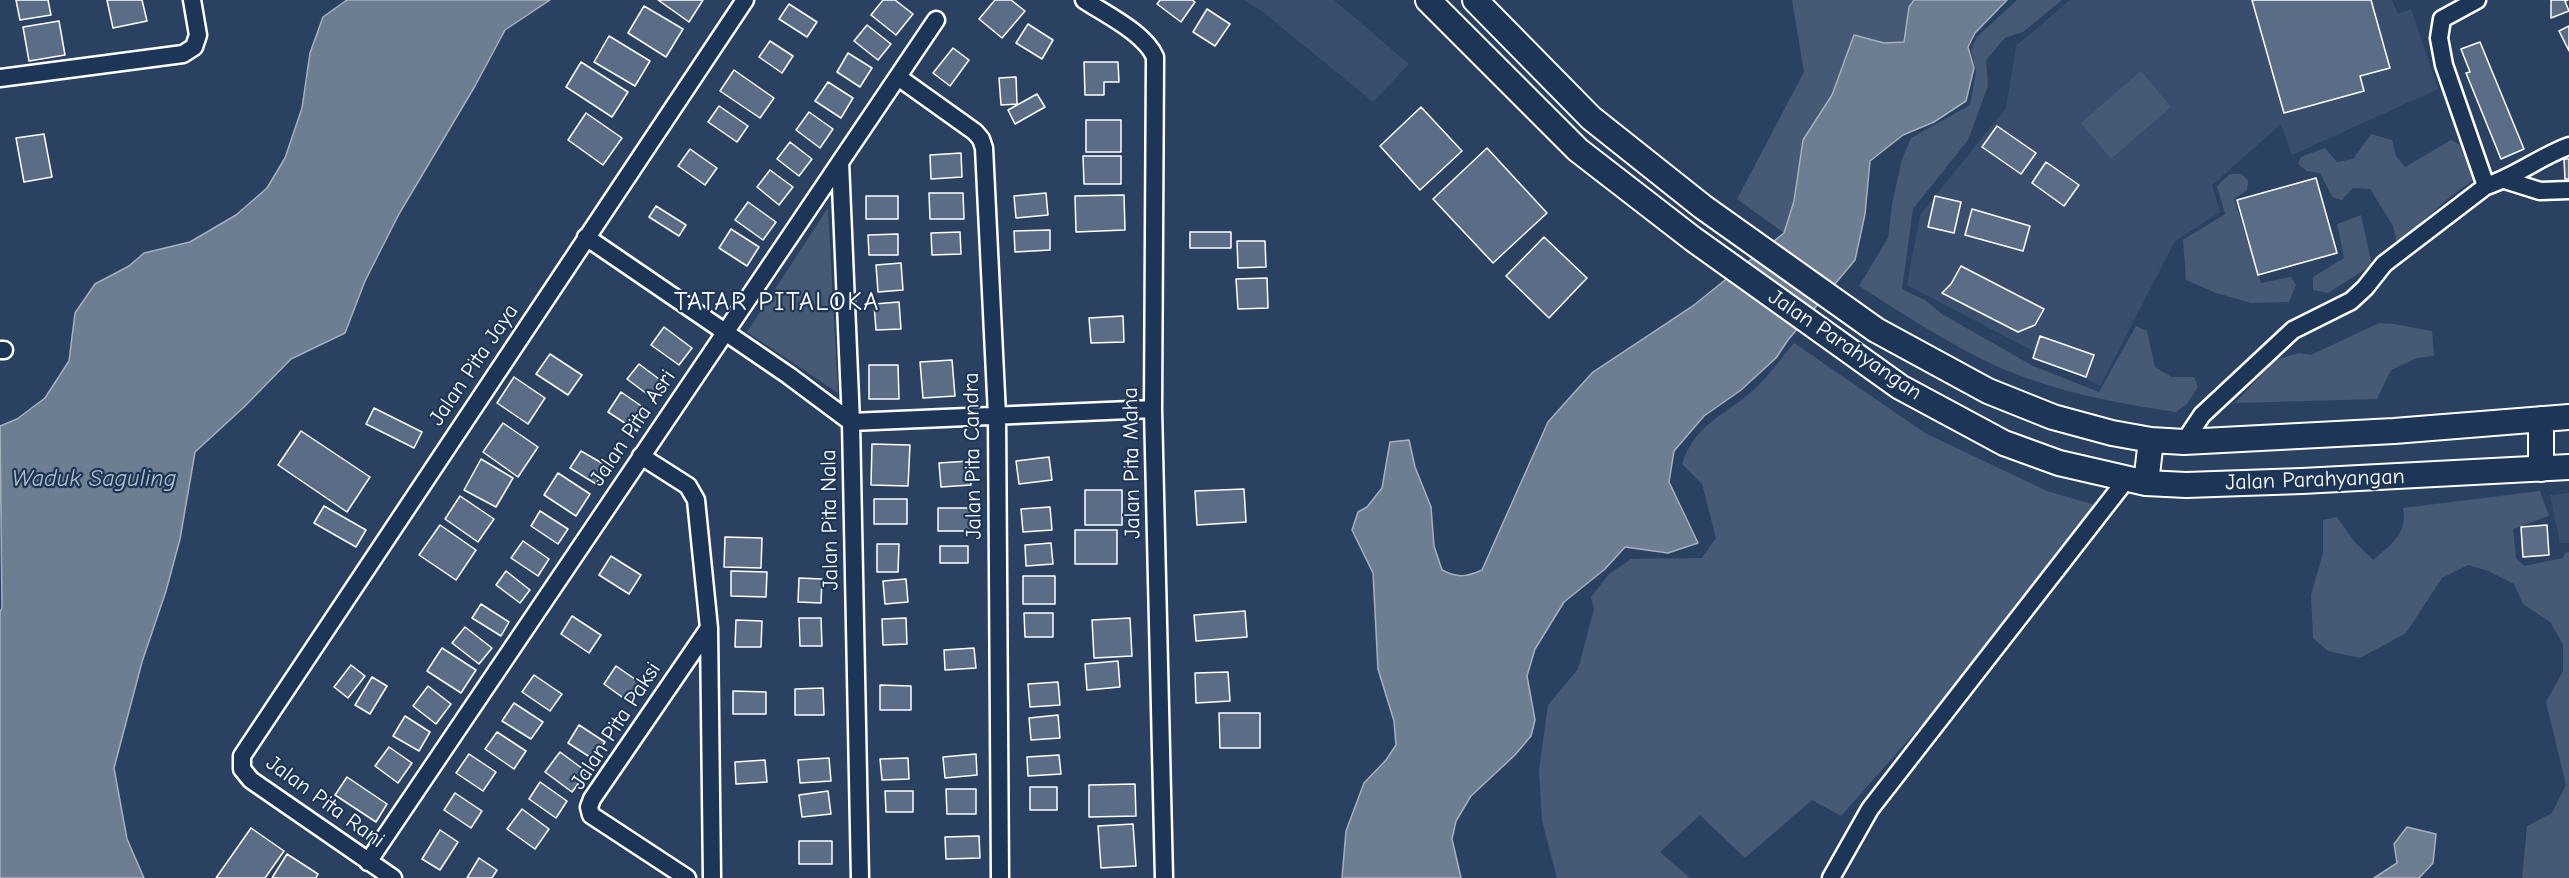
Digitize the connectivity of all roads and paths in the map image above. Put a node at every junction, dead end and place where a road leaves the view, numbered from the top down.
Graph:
1 (192, 0) edge
2 (745, 0) edge
3 (1084, 0) edge
4 (1428, 0) edge
5 (1475, 0) edge
6 (2477, 0) edge
7 (936, 20) dead end
8 (898, 77) junction
9 (0, 78) edge
10 (2569, 146) edge
11 (840, 162) junction
12 (2505, 180) junction
13 (2486, 186) junction
14 (2569, 190) edge
15 (586, 237) junction
16 (725, 332) junction
17 (1152, 409) junction
18 (997, 416) junction
19 (2569, 417) edge
20 (2541, 418) junction
21 (851, 422) junction
22 (2151, 440) junction
23 (2184, 442) junction
24 (641, 456) junction
25 (2569, 467) edge
26 (2541, 469) junction
27 (2136, 482) junction
28 (709, 628) junction
29 (242, 756) joint
30 (368, 862) junction
31 (393, 878) edge
32 (687, 878) edge
33 (712, 878) edge
34 (860, 878) edge
35 (1000, 878) edge
36 (1164, 878) edge
37 (1831, 878) edge

1 - 9 street
2 - 15 street, Jalan Pita Jaya
3 - 17 street, Jalan Pita Maha
4 - 27 main road, Jalan Parahyangan
5 - 22 main road, Jalan Parahyangan
6 - 13 street
7 - 8 street, Jalan Pita Asri
8 - 11 street, Jalan Pita Asri
8 - 18 street, Jalan Pita Candra
10 - 12 street
11 - 16 street, Jalan Pita Asri
11 - 21 street, Jalan Pita Nala
12 - 13 street
12 - 14 street
13 - 23 street
15 - 16 street
15 - 29 street, Jalan Pita Jaya
16 - 21 street
16 - 24 street, Jalan Pita Asri
17 - 18 street
17 - 36 street, Jalan Pita Maha
18 - 21 street
18 - 35 street, Jalan Pita Candra
19 - 20 main road, Jalan Parahyangan
20 - 23 main road, Jalan Parahyangan
20 - 26 main road
21 - 34 street, Jalan Pita Nala
22 - 23 main road, Jalan Parahyangan
22 - 27 main road
24 - 28 street
24 - 30 street, Jalan Pita Asri
25 - 26 main road, Jalan Parahyangan
26 - 27 main road, Jalan Parahyangan
27 - 37 street
28 - 32 street, Jalan Pita Paksi
28 - 33 street
29 - 30 street, Jalan Pita Rani
30 - 31 street, Jalan Pita Rani

